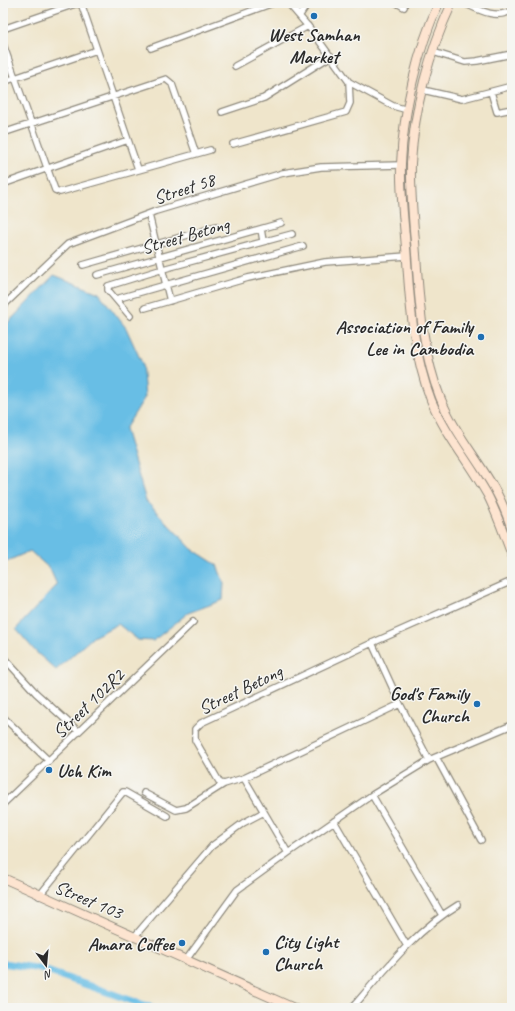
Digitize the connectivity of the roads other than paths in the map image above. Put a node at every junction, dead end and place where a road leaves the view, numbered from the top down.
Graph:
1 (80, 3) edge
2 (273, 3) edge
3 (288, 3) edge
4 (308, 3) edge
5 (397, 3) edge
6 (439, 3) edge
7 (452, 3) edge
8 (464, 3) edge
9 (404, 7) dead end
10 (512, 10) edge
11 (300, 15) junction
12 (308, 26) junction
13 (3, 29) edge
14 (3, 44) edge
15 (151, 48) dead end
16 (97, 50) junction
17 (433, 52) junction
18 (512, 54) edge
19 (331, 56) junction
20 (235, 66) dead end
21 (15, 78) junction
22 (3, 82) edge
23 (349, 82) junction
24 (512, 86) edge
25 (423, 90) junction
26 (491, 92) junction
27 (113, 96) junction
28 (512, 109) edge
29 (408, 110) junction
30 (222, 112) dead end
31 (31, 124) junction
32 (3, 133) edge
33 (128, 140) junction
34 (233, 144) dead end
35 (210, 150) dead end
36 (196, 154) junction
37 (401, 165) junction
38 (46, 168) junction
39 (138, 169) junction
40 (3, 184) edge
41 (149, 215) junction
42 (282, 223) dead end
43 (216, 227) dead end
44 (261, 229) junction
45 (292, 234) dead end
46 (263, 241) junction
47 (156, 245) junction
48 (303, 246) dead end
49 (407, 256) junction
50 (160, 258) junction
51 (83, 265) dead end
52 (163, 269) junction
53 (97, 275) dead end
54 (166, 285) junction
55 (116, 299) junction
56 (170, 301) junction
57 (3, 306) edge
58 (145, 308) dead end
59 (130, 316) dead end
60 (512, 529) edge
61 (512, 555) edge
62 (512, 581) edge
63 (193, 622) dead end
64 (372, 643) junction
65 (3, 657) edge
66 (400, 704) junction
67 (3, 717) edge
68 (512, 725) edge
69 (78, 731) junction
70 (436, 757) junction
71 (429, 760) junction
72 (49, 761) junction
73 (244, 778) junction
74 (224, 784) junction
75 (144, 793) dead end
76 (372, 795) junction
77 (3, 804) edge
78 (264, 812) junction
79 (167, 816) dead end
80 (334, 821) junction
81 (481, 840) dead end
82 (288, 853) junction
83 (3, 878) edge
84 (40, 896) junction
85 (458, 905) dead end
86 (442, 915) junction
87 (135, 936) junction
88 (407, 946) junction
89 (186, 960) junction
90 (294, 1008) edge
91 (352, 1008) edge

1 - 13 street
1 - 16 street
2 - 15 street
3 - 11 street
4 - 11 street
5 - 9 street
6 - 29 main road
7 - 17 main road
8 - 10 street
11 - 12 street
12 - 19 street
12 - 20 street
14 - 21 street
16 - 21 street
16 - 27 street
17 - 18 street
17 - 25 main road
19 - 23 street
19 - 30 street
21 - 22 street
21 - 31 street
23 - 29 street
23 - 34 street
24 - 26 street
25 - 26 street
25 - 60 main road
26 - 28 street
27 - 31 street
27 - 33 street
27 - 36 street
29 - 37 main road
31 - 32 street
31 - 38 street
33 - 38 street
33 - 39 street
35 - 36 street
36 - 39 street
37 - 41 street, Street 58
37 - 49 main road
38 - 39 street
38 - 40 street
41 - 47 street
41 - 57 street, Street 58
42 - 44 street, Street Betong
43 - 47 street
44 - 46 street
44 - 50 street, Street Betong
45 - 46 street
46 - 52 street
47 - 50 street
47 - 51 street
48 - 54 street
49 - 56 street
49 - 61 main road
50 - 52 street
50 - 53 street, Street Betong
52 - 54 street
52 - 55 street
54 - 55 street
54 - 56 street
55 - 59 street
56 - 58 street
62 - 64 street, Street Betong
63 - 69 street, Street 102R2
64 - 66 street
64 - 74 street, Street Betong
65 - 69 street
66 - 71 street
66 - 73 street
67 - 72 street
68 - 70 street
69 - 72 street, Street 102R2
70 - 71 street
70 - 81 street
71 - 76 street
72 - 77 street, Street 102R2
73 - 74 street
73 - 78 street
74 - 75 street
76 - 80 street
76 - 86 street
78 - 82 street
78 - 87 street
79 - 84 street
80 - 82 street
80 - 88 street
82 - 89 street
83 - 84 main road, Street 103
84 - 87 main road, Street 103
85 - 86 street
86 - 88 street
87 - 89 main road, Street 103
88 - 91 street
89 - 90 main road, Street 103

